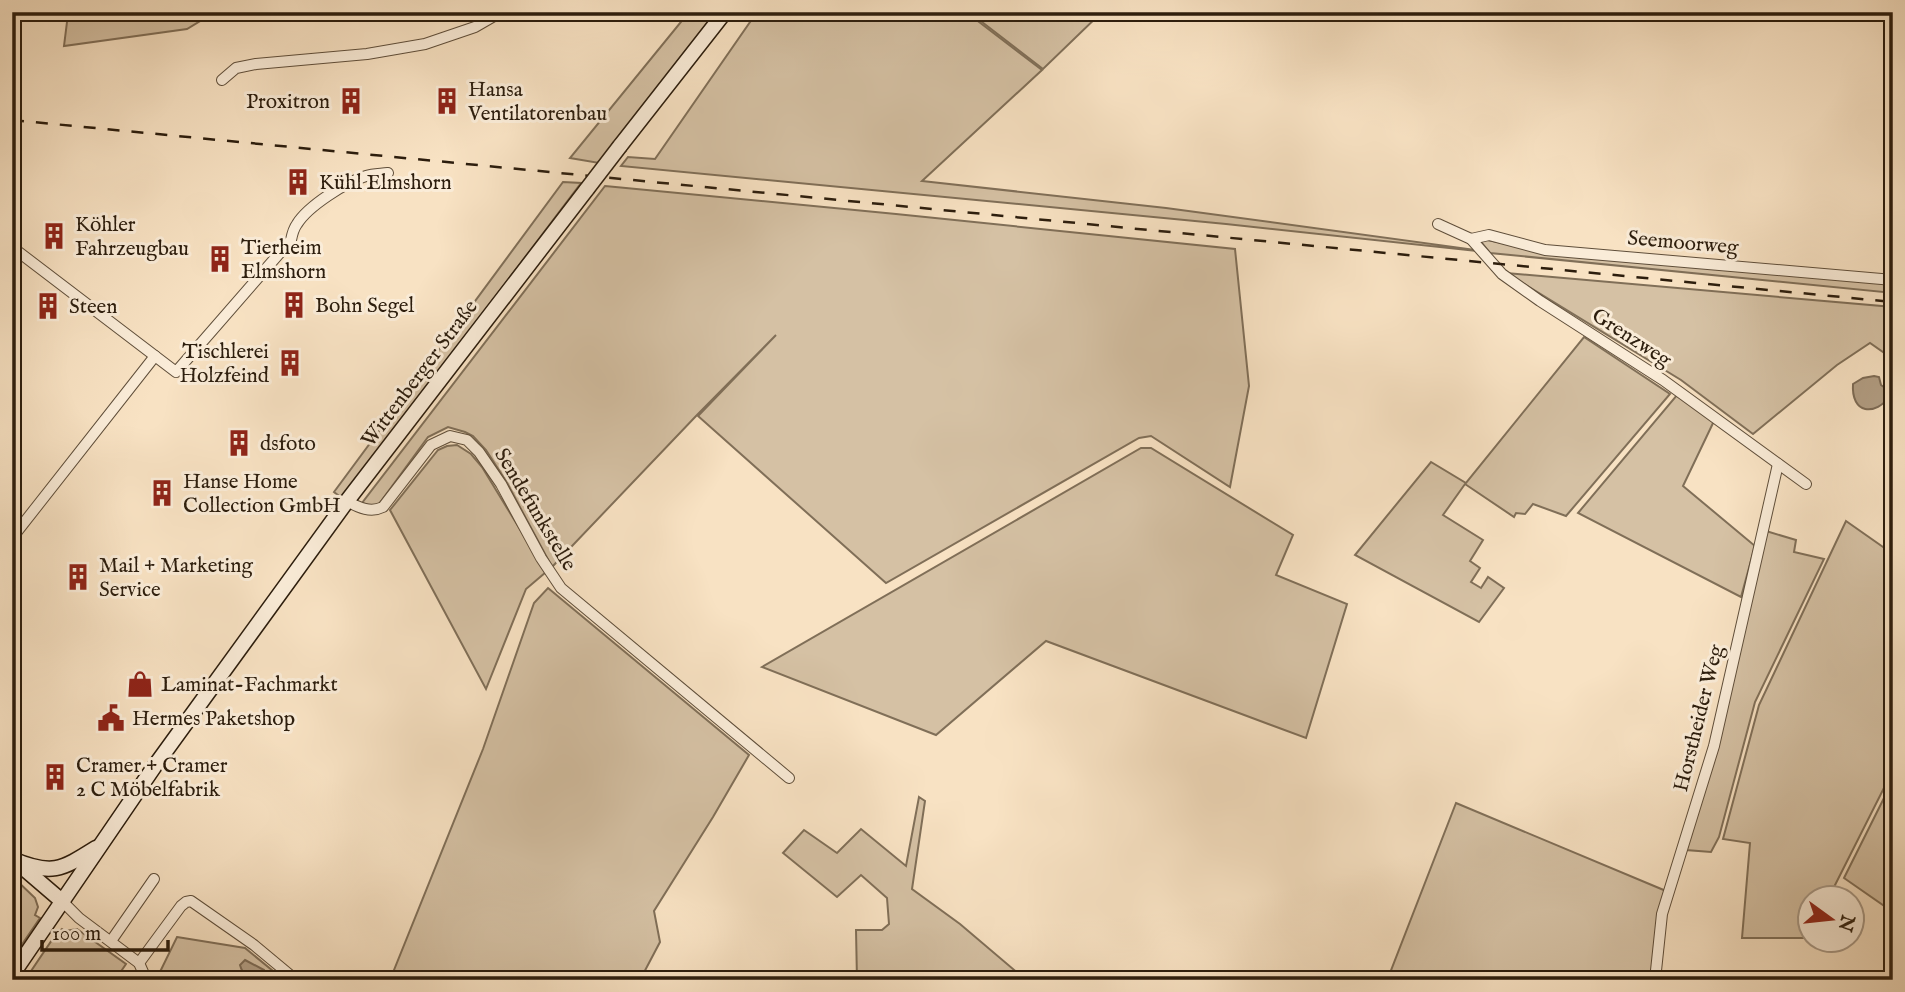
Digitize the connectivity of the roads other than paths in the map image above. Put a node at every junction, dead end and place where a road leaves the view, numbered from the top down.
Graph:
1 (501, 12) edge
2 (726, 12) edge
3 (222, 80) dead end
4 (388, 173) dead end
5 (1438, 224) dead end
6 (1471, 239) junction
7 (12, 247) edge
8 (1893, 280) edge
9 (155, 356) junction
10 (1778, 464) junction
11 (1806, 484) dead end
12 (347, 501) junction
13 (12, 538) edge
14 (789, 778) dead end
15 (103, 843) junction
16 (12, 859) edge
17 (154, 879) dead end
18 (62, 902) junction
19 (111, 941) junction
20 (139, 963) junction
21 (12, 975) edge
22 (143, 980) edge
23 (296, 980) edge
24 (1655, 980) edge

1 - 3 street
2 - 12 main road, Wittenberger Straße, bridge
4 - 9 street
5 - 6 street, Grenzweg
6 - 8 street, Seemoorweg
6 - 10 street, Grenzweg
7 - 9 street
9 - 13 street
10 - 11 street, Grenzweg
10 - 24 street, Horstheider Weg
12 - 14 street, Sendefunkstelle
12 - 15 main road, Wittenberger Straße
15 - 16 main road
15 - 18 main road, Wittenberger Straße
16 - 18 main road
17 - 19 street
18 - 19 street
18 - 21 main road, Wittenberger Straße
19 - 20 street
20 - 22 street
20 - 23 street

